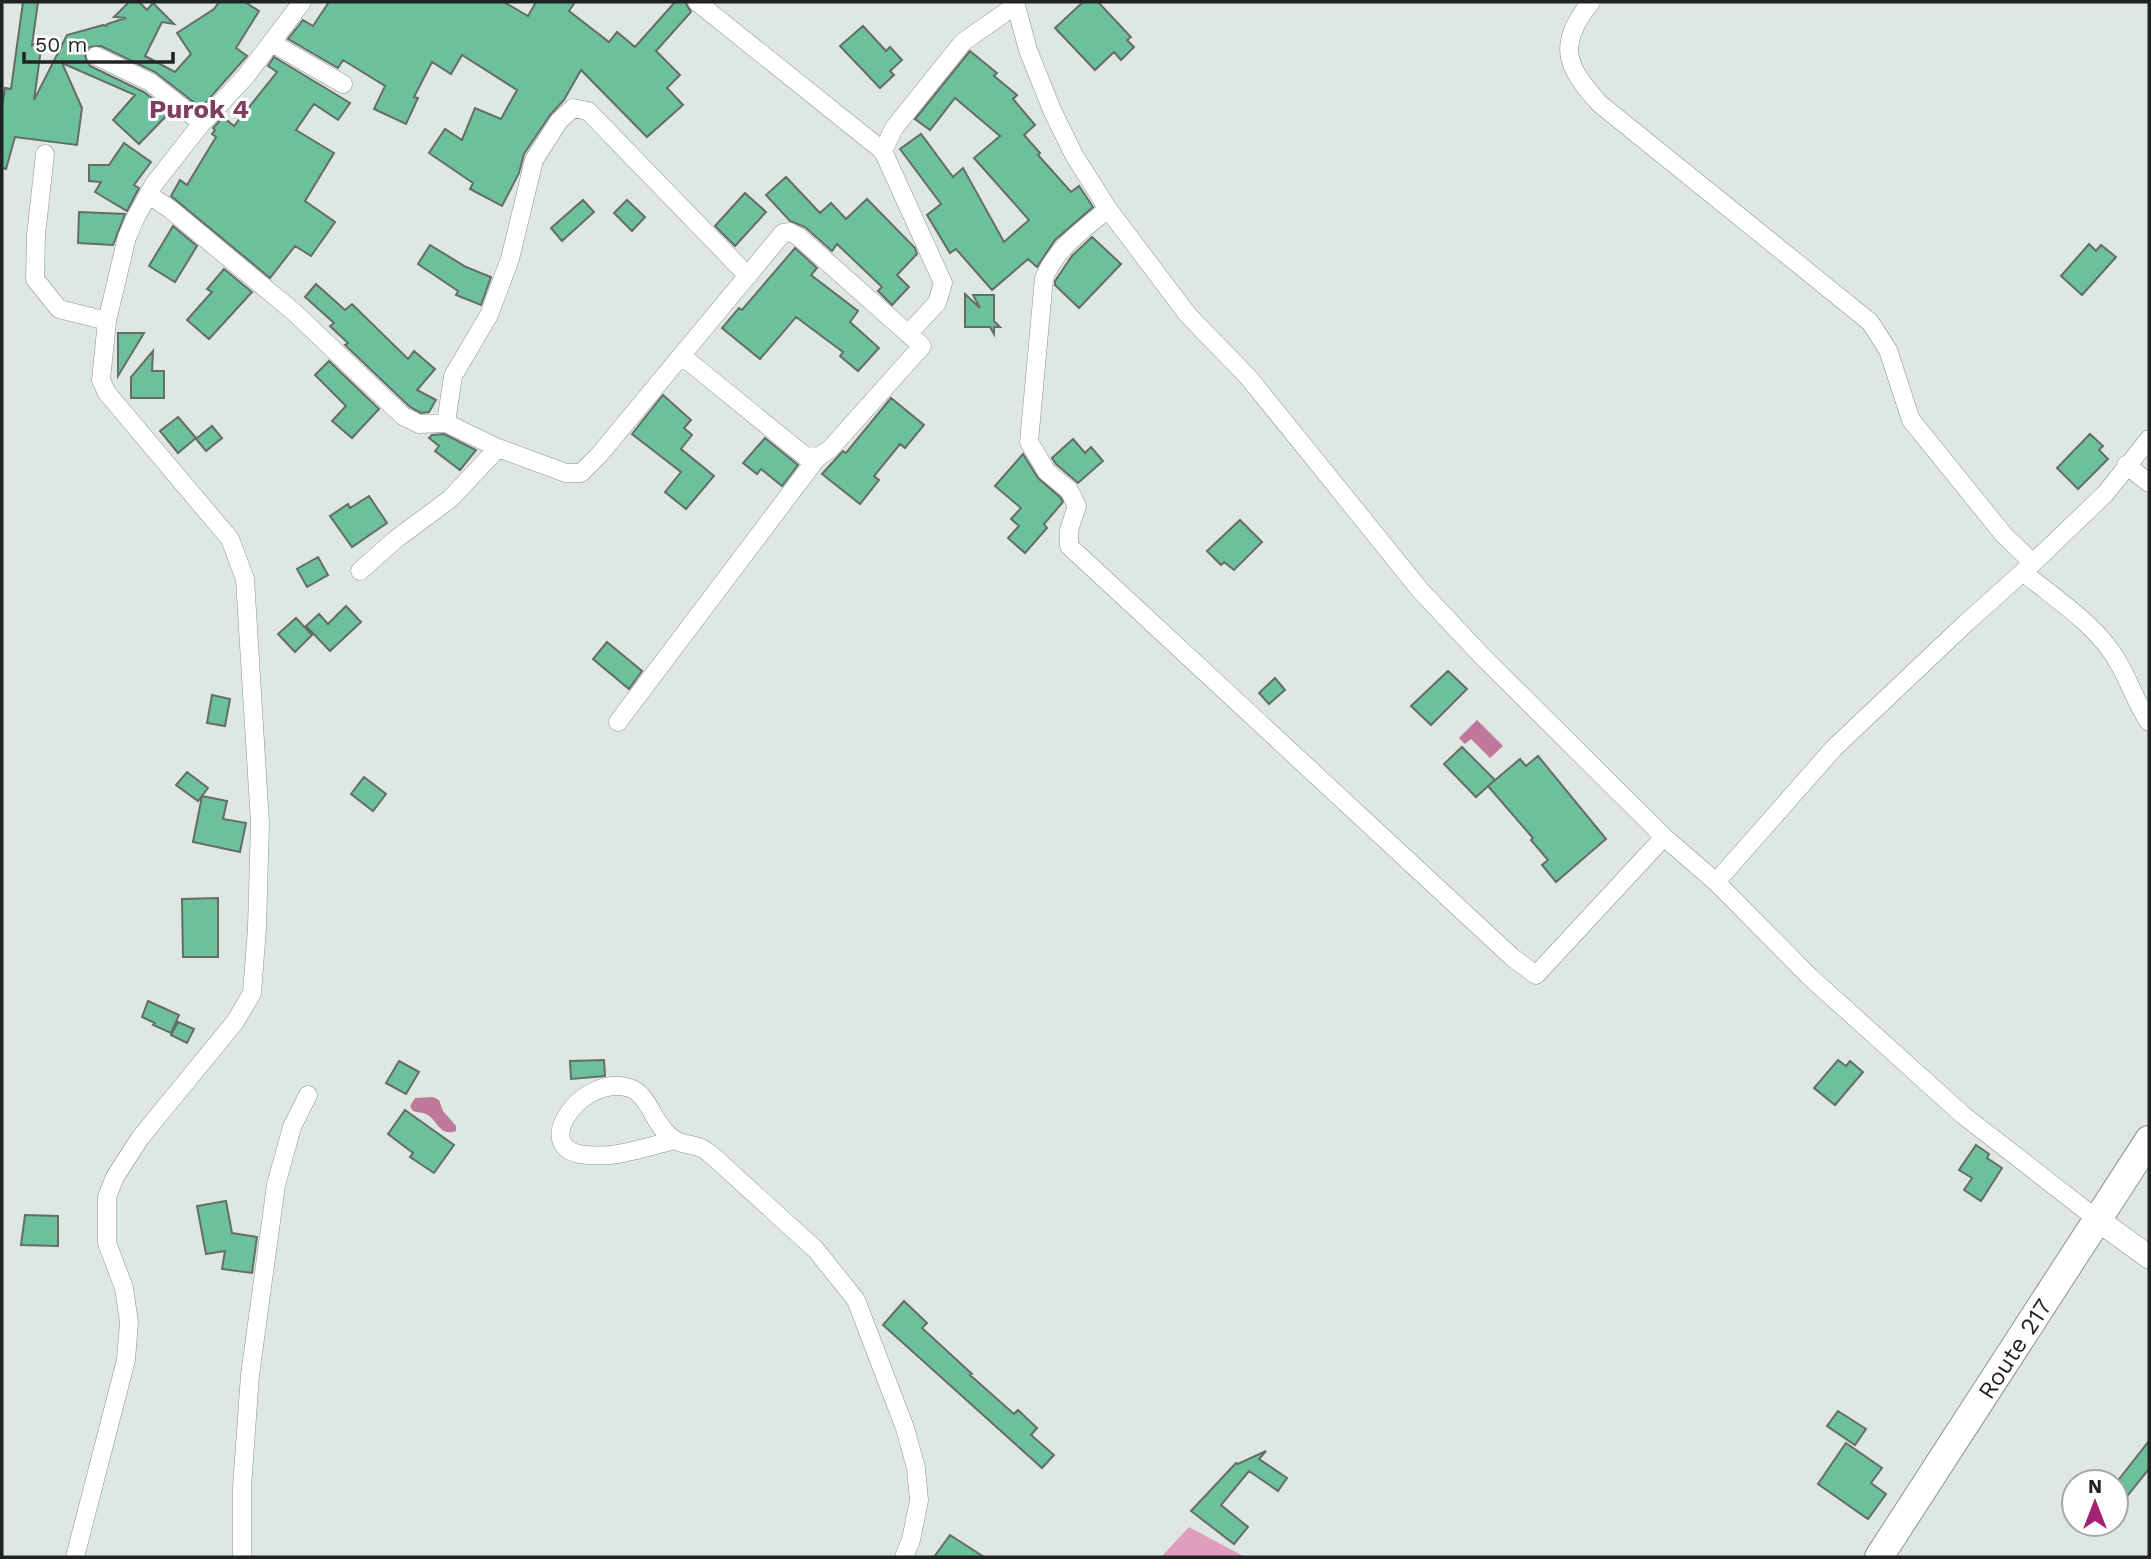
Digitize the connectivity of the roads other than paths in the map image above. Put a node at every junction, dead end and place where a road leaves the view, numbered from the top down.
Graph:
1 (302, 2) edge
2 (697, 2) edge
3 (1591, 2) edge
4 (1016, 4) edge
5 (272, 43) junction
6 (96, 56) dead end
7 (343, 84) dead end
8 (202, 123) junction
9 (883, 151) junction
10 (45, 154) dead end
11 (149, 195) junction
12 (1108, 209) junction
13 (748, 276) junction
14 (107, 321) junction
15 (908, 334) junction
16 (682, 356) junction
17 (446, 424) junction
18 (2149, 439) edge
19 (498, 448) junction
20 (817, 457) junction
21 (2126, 466) junction
22 (2149, 483) edge
23 (2028, 568) junction
24 (360, 571) dead end
25 (618, 722) dead end
26 (2149, 722) edge
27 (1664, 837) junction
28 (1716, 883) junction
29 (308, 1096) dead end
30 (674, 1140) junction
31 (2149, 1140) edge
32 (2098, 1220) junction
33 (2149, 1257) edge
34 (75, 1557) edge
35 (242, 1557) edge
36 (905, 1557) edge
37 (1879, 1557) edge

1 - 5 street
2 - 9 street
3 - 23 street
4 - 9 street
4 - 12 street
5 - 7 street
5 - 8 street
6 - 8 street
8 - 11 street
9 - 15 street
10 - 14 street
11 - 14 street
11 - 17 street
12 - 27 street
12 - 27 street
13 - 15 street
13 - 16 street
13 - 17 street
14 - 34 street
15 - 20 street
16 - 19 street
16 - 20 street
17 - 19 street
18 - 21 street
19 - 24 street
20 - 25 street
21 - 22 street
21 - 23 street
23 - 26 street
23 - 28 street
27 - 28 street
28 - 32 street
29 - 35 street
30 - 30 street
30 - 36 street
31 - 32 main road, Route 217
32 - 33 street
32 - 37 main road, Route 217

